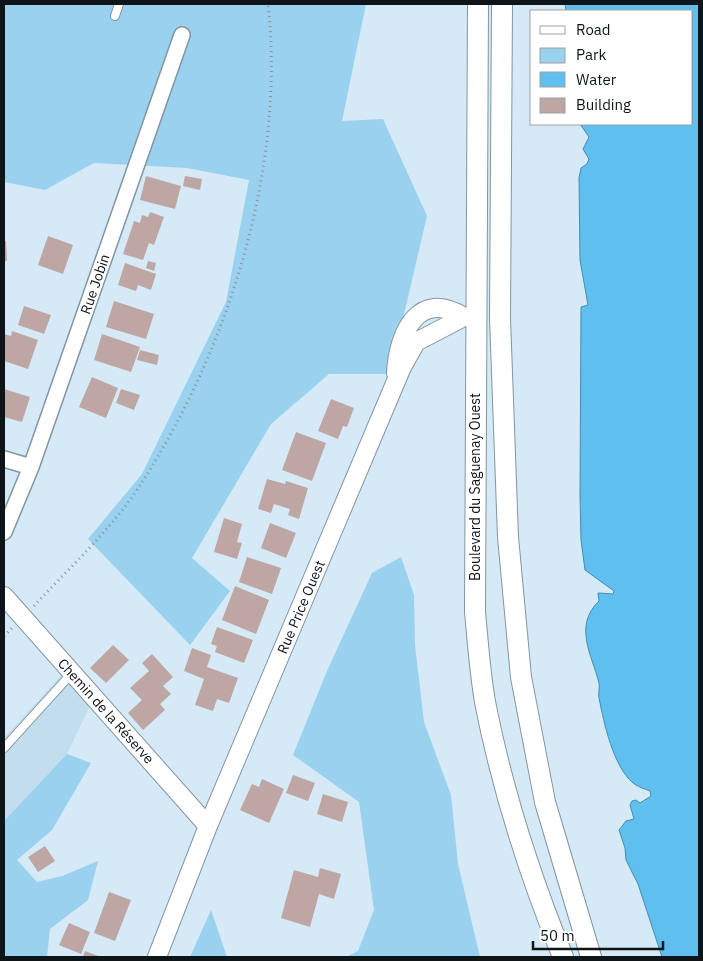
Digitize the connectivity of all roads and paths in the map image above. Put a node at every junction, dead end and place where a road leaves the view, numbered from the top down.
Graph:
1 (119, 4) edge
2 (268, 4) edge
3 (478, 4) edge
4 (502, 4) edge
5 (115, 16) dead end
6 (182, 35) dead end
7 (470, 318) junction
8 (500, 318) junction
9 (4, 459) edge
10 (31, 467) junction
11 (4, 532) edge
12 (4, 596) edge
13 (23, 618) junction
14 (4, 636) edge
15 (72, 673) junction
16 (4, 748) edge
17 (208, 826) junction
18 (156, 957) edge
19 (563, 957) edge
20 (591, 957) edge

1 - 5 lane
2 - 13 path
3 - 7 main road, Boulevard du Saguenay Ouest
4 - 8 main road, Boulevard du Saguenay Ouest
6 - 10 street, Rue Jobin
7 - 8 main road
7 - 17 street, Rue Price Ouest
7 - 19 main road, Boulevard du Saguenay Ouest
8 - 20 main road, Boulevard du Saguenay Ouest
9 - 10 street
10 - 11 street, Rue Jobin
12 - 13 street, Chemin de la Réserve
13 - 14 path
13 - 15 street, Chemin de la Réserve
15 - 16 lane
15 - 17 street, Chemin de la Réserve
17 - 18 street, Rue Price Ouest

